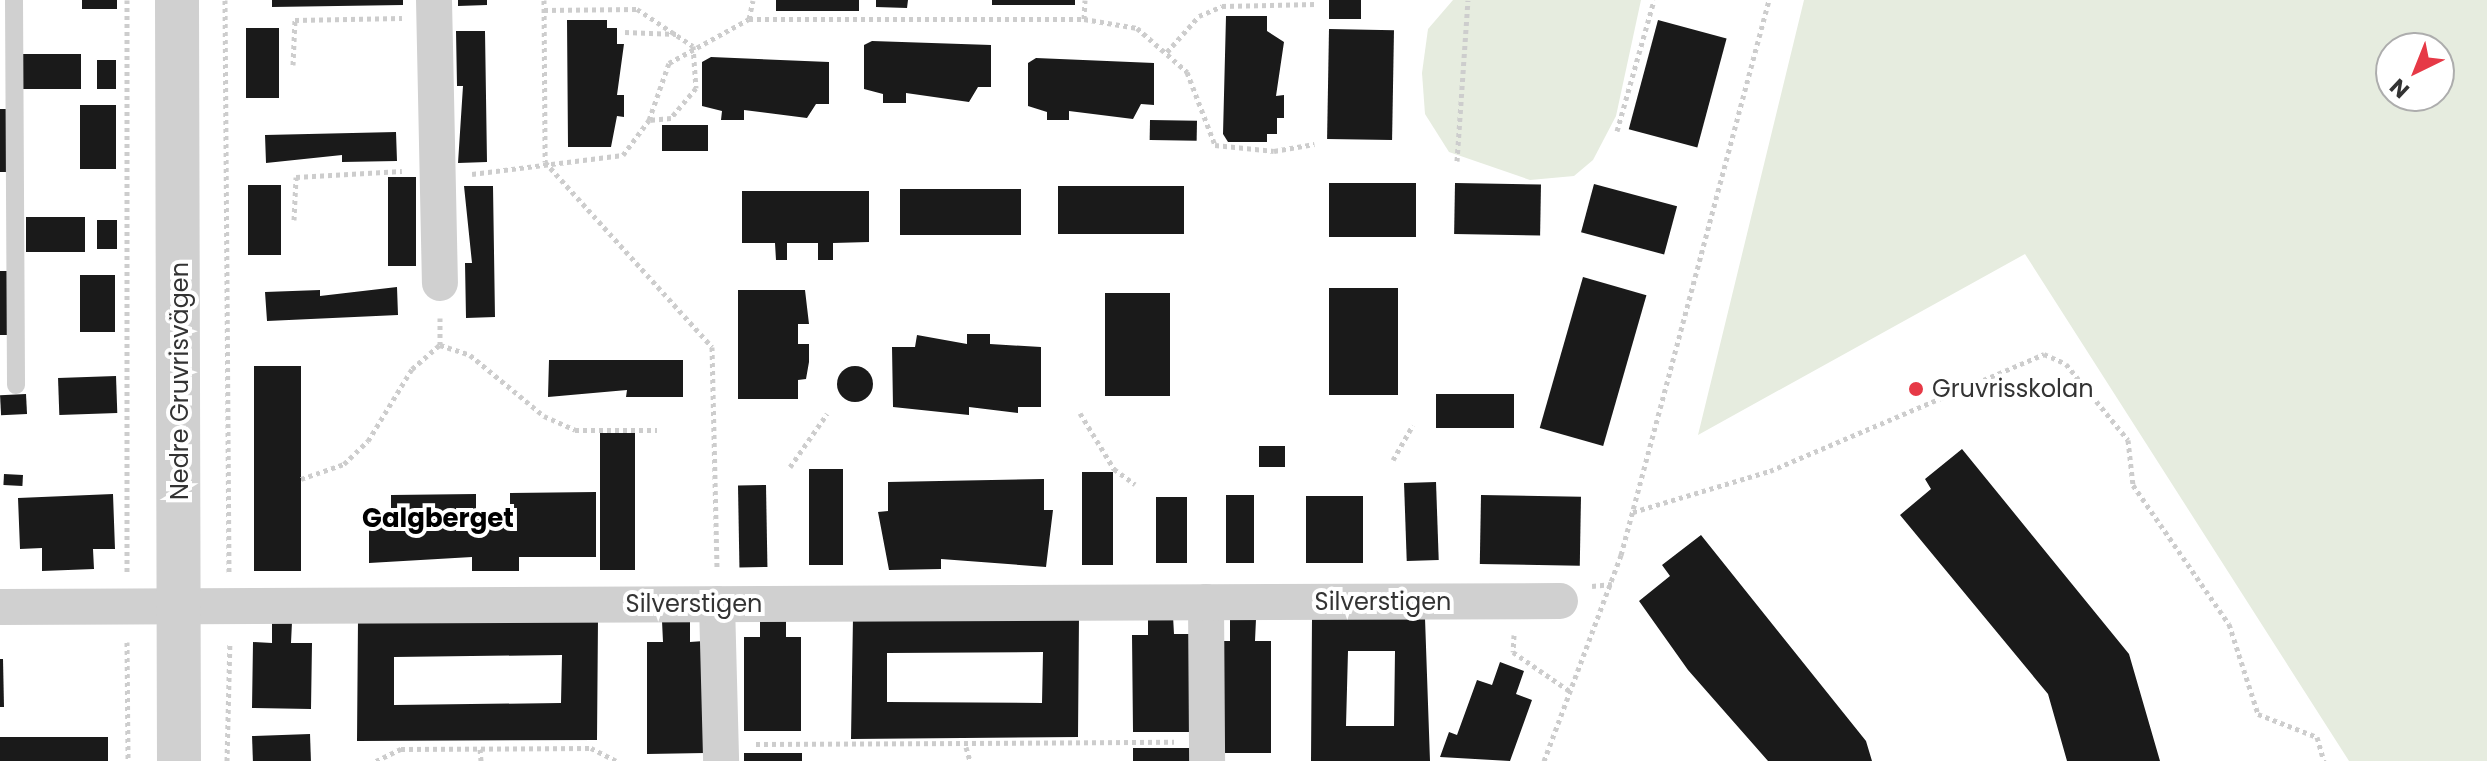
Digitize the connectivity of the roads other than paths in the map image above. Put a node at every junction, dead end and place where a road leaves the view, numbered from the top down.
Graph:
1 (14, 0) edge
2 (177, 0) edge
3 (435, 9) edge
4 (440, 283) road end
5 (16, 385) dead end
6 (1560, 601) dead end
7 (1206, 602) junction
8 (717, 604) junction
9 (182, 606) junction
10 (0, 607) edge
11 (1207, 751) edge
12 (721, 752) edge
13 (179, 761) edge

1 - 5 lane
2 - 9 street, Nedre Gruvrisvägen
3 - 4 street
6 - 7 street, Silverstigen
7 - 8 street, Silverstigen
7 - 11 street
8 - 9 street, Silverstigen
8 - 12 street
9 - 10 street, Silverstigen
9 - 13 street, Nedre Gruvrisvägen

